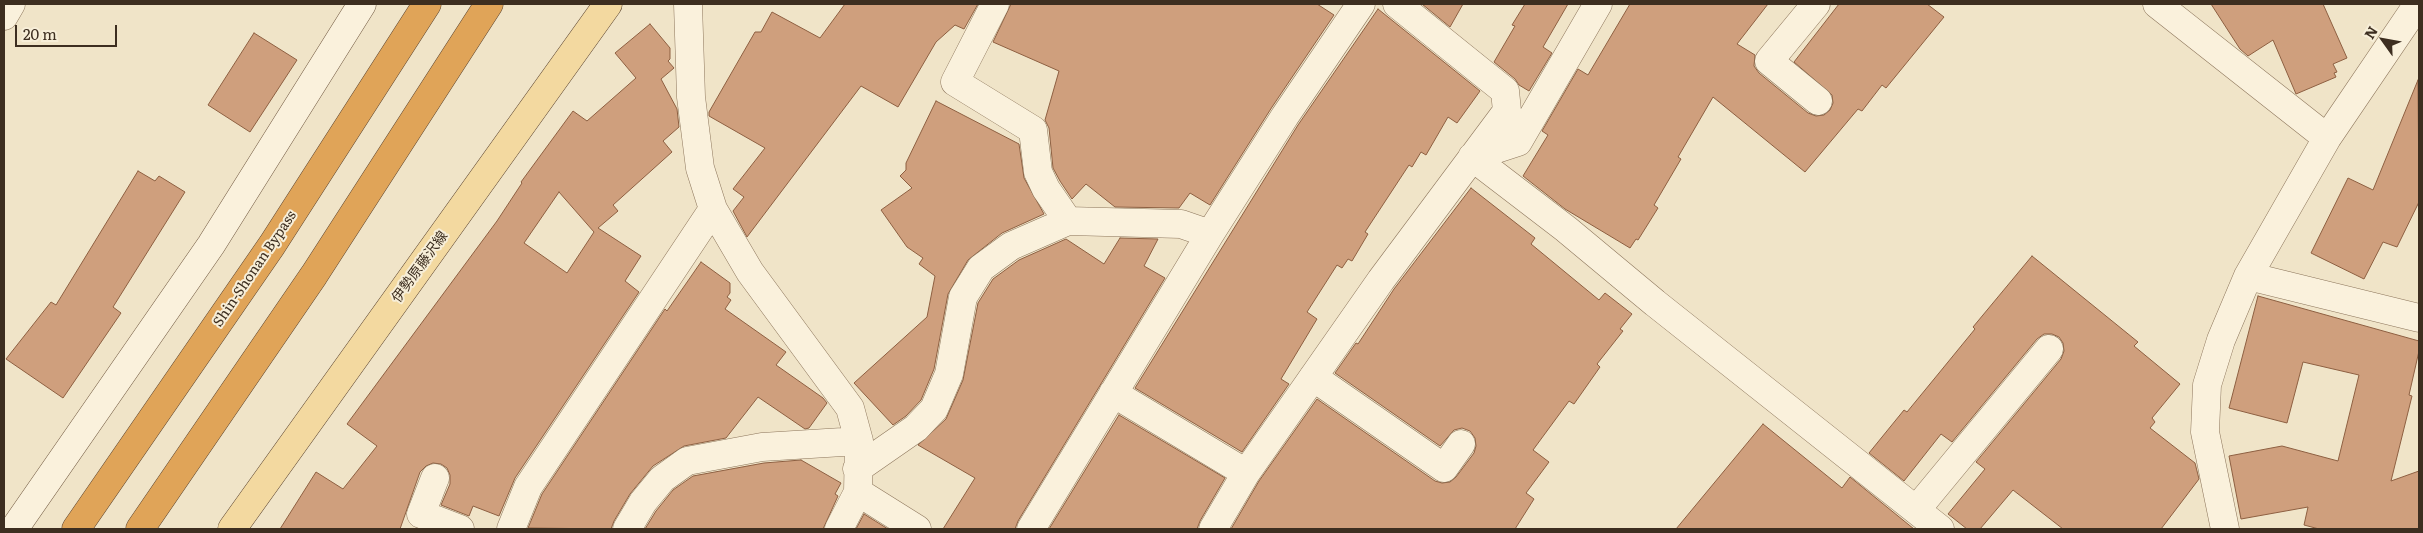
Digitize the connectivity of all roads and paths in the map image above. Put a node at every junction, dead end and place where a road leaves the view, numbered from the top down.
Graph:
1 (11, 4) edge
2 (362, 4) edge
3 (427, 4) edge
4 (488, 4) edge
5 (608, 4) edge
6 (688, 4) edge
7 (995, 4) edge
8 (1361, 4) edge
9 (1598, 4) edge
10 (1816, 4) edge
11 (2157, 4) edge
12 (2418, 4) edge
13 (1406, 6) edge
14 (4, 16) edge
15 (1818, 101) dead end
16 (2327, 138) junction
17 (1472, 157) junction
18 (713, 209) junction
19 (1068, 221) junction
20 (1210, 234) junction
21 (2248, 276) junction
22 (2419, 318) edge
23 (2049, 349) dead end
24 (1313, 377) junction
25 (1113, 393) junction
26 (859, 442) junction
27 (1461, 444) dead end
28 (1246, 473) junction
29 (435, 478) dead end
30 (858, 480) junction
31 (1916, 510) junction
32 (419, 522) edge
33 (14, 529) edge
34 (76, 529) edge
35 (140, 529) edge
36 (232, 529) edge
37 (460, 529) edge
38 (511, 529) edge
39 (627, 529) edge
40 (838, 529) edge
41 (917, 529) edge
42 (1031, 529) edge
43 (1213, 529) edge
44 (1940, 529) edge
45 (2224, 529) edge

1 - 14 street
2 - 33 street
3 - 34 highway, Shin-Shonan Bypass
4 - 35 highway
5 - 36 main road, 伊勢原藤沢線
6 - 18 street
7 - 19 street
8 - 20 street
9 - 17 street
10 - 15 street
11 - 16 street
12 - 16 street
13 - 17 street
16 - 21 street
17 - 24 street
17 - 31 street
18 - 26 street
18 - 38 street
19 - 20 street
19 - 30 street
20 - 25 street
21 - 22 street
21 - 45 street
23 - 31 street
24 - 27 street
24 - 28 street
25 - 28 street
25 - 42 street
26 - 30 street
26 - 39 street
28 - 43 street
29 - 32 street
30 - 40 street
30 - 41 street
31 - 44 street
32 - 37 street

